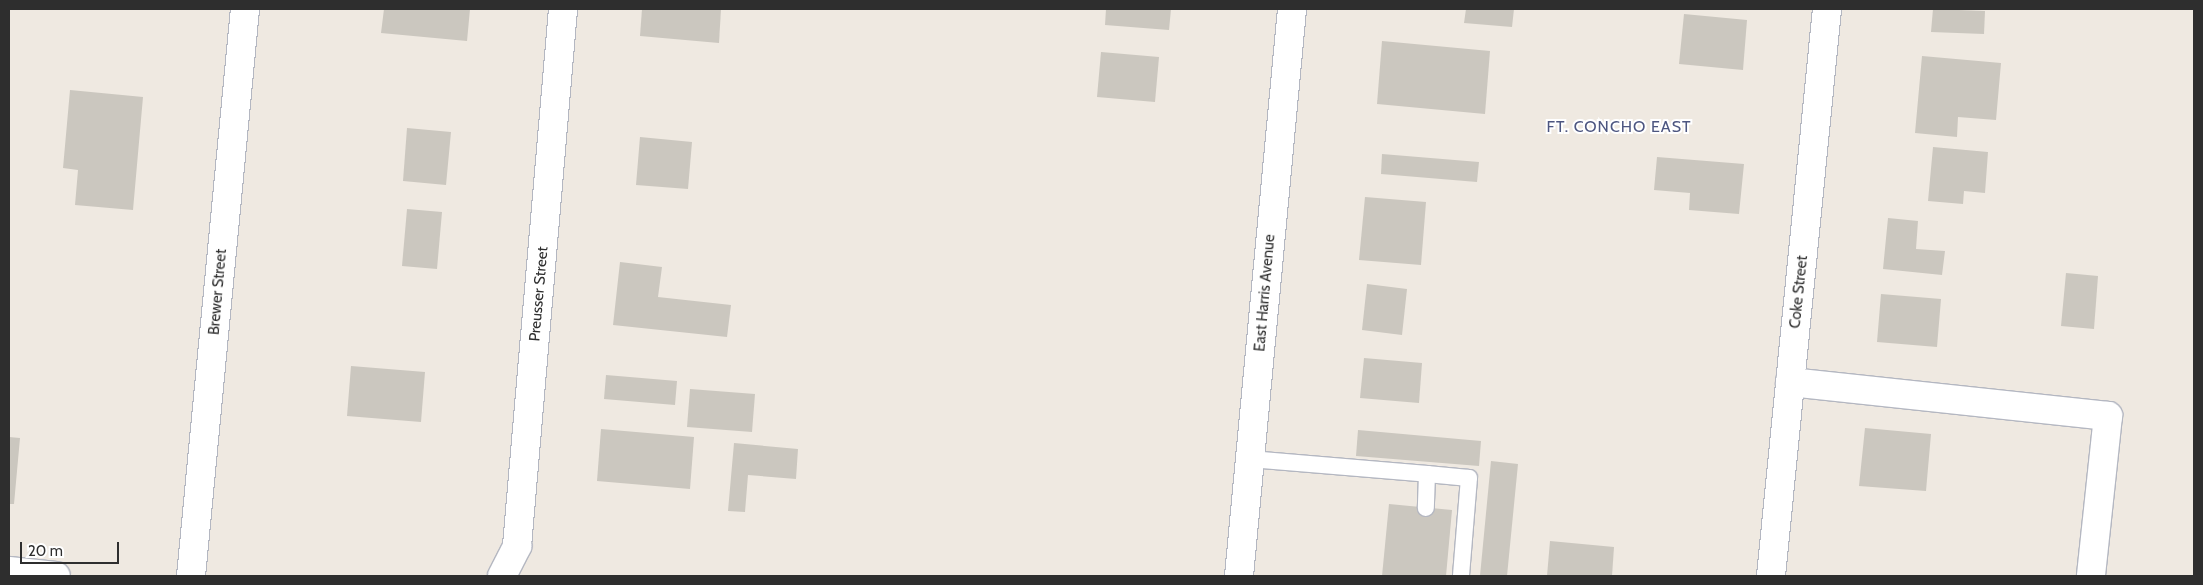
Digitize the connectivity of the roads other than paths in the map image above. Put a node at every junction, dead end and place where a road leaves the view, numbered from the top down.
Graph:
1 (245, 9) edge
2 (563, 9) edge
3 (1292, 9) edge
4 (1827, 9) edge
5 (1790, 382) junction
6 (1250, 459) junction
7 (1427, 474) junction
8 (1426, 508) dead end
9 (9, 571) edge
10 (56, 576) edge
11 (191, 576) edge
12 (502, 576) edge
13 (1239, 576) edge
14 (1461, 576) edge
15 (1771, 576) edge
16 (2091, 576) edge

1 - 11 street, Brewer Street
2 - 12 street, Preusser Street
3 - 6 street, East Harris Avenue
4 - 5 street, Coke Street
5 - 15 street, Coke Street
5 - 16 street
6 - 7 lane
6 - 13 street, East Harris Avenue
7 - 8 lane
7 - 14 lane
9 - 10 street

